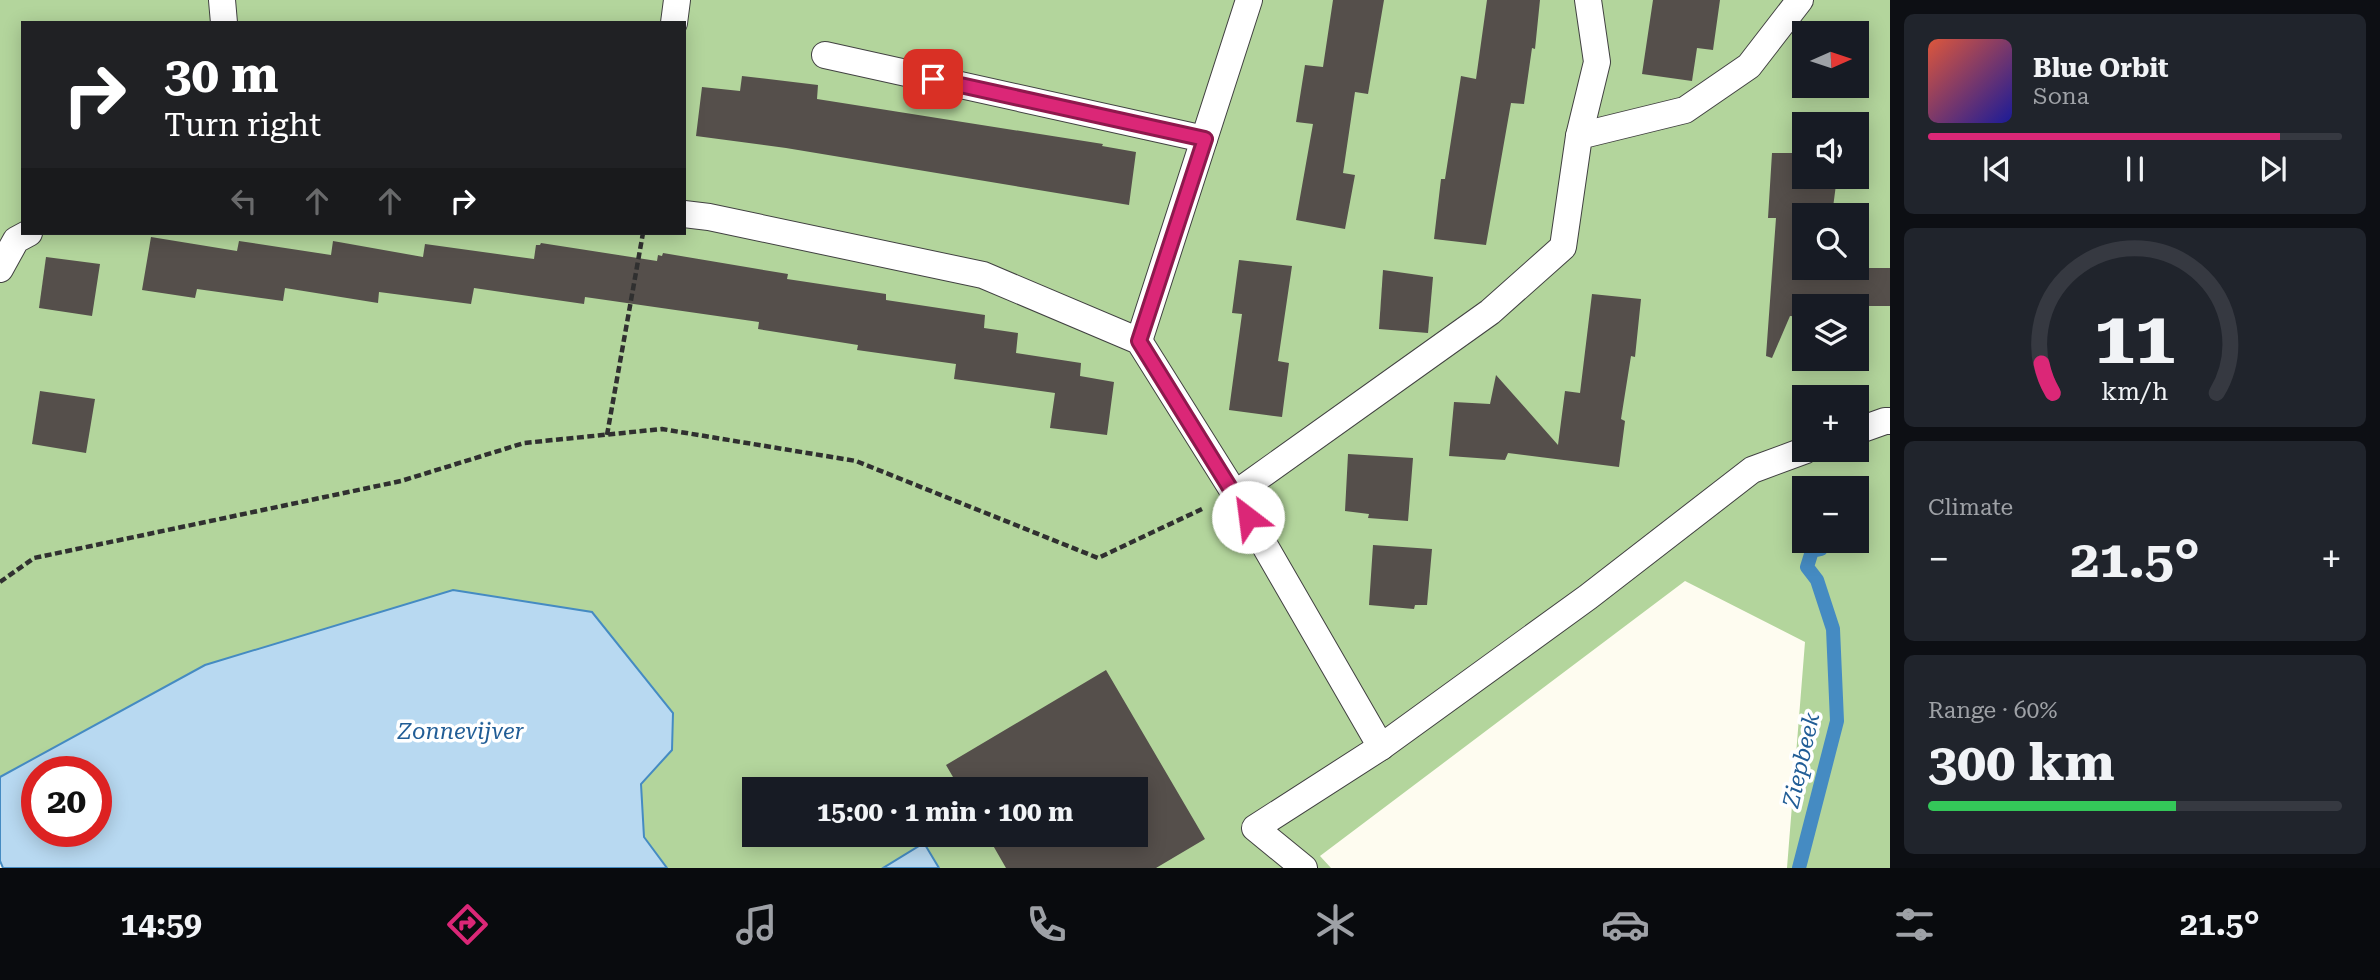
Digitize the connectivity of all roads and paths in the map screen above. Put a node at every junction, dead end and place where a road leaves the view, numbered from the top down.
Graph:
1 (222, 0) edge
2 (677, 0) edge
3 (1249, 0) edge
4 (1588, 0) edge
5 (1800, 0) edge
6 (224, 21) edge
7 (674, 21) edge
8 (825, 55) dead end
9 (1579, 136) junction
10 (1205, 139) junction
11 (686, 215) edge
12 (25, 235) edge
13 (643, 235) edge
14 (0, 270) edge
15 (1139, 341) junction
16 (1890, 421) edge
17 (1869, 427) edge
18 (607, 435) junction
19 (1792, 455) edge
20 (1235, 494) junction
21 (0, 582) edge
22 (1381, 747) junction
23 (1304, 868) edge

1 - 6 lane
2 - 7 lane
3 - 10 lane
4 - 9 lane
5 - 9 lane
8 - 10 lane
9 - 20 lane
10 - 15 lane
11 - 15 lane
12 - 14 lane
13 - 18 path
15 - 20 lane
16 - 17 lane
18 - 20 path
18 - 21 path
19 - 22 lane
20 - 22 lane
22 - 23 lane

